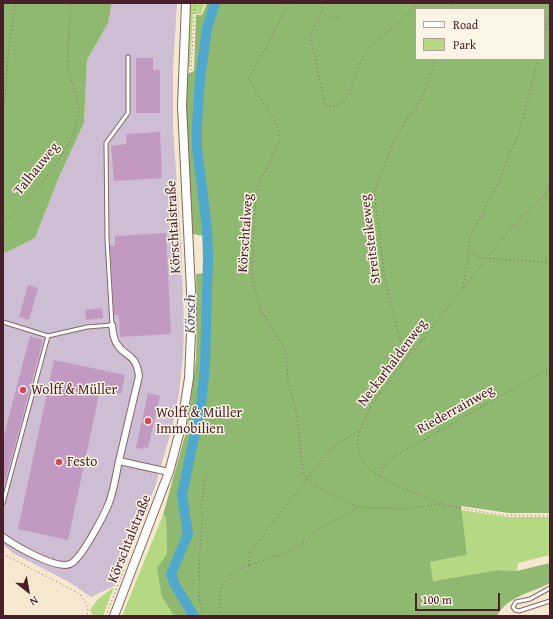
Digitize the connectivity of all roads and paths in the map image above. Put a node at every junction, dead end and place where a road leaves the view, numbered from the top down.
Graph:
1 (16, 3) edge
2 (70, 3) edge
3 (186, 3) edge
4 (195, 3) edge
5 (291, 3) edge
6 (323, 3) edge
7 (417, 3) edge
8 (322, 11) junction
9 (550, 12) edge
10 (341, 17) dead end
11 (545, 33) edge
12 (128, 57) dead end
13 (436, 60) edge
14 (538, 60) edge
15 (182, 71) junction
16 (3, 106) edge
17 (550, 189) edge
18 (3, 222) edge
19 (469, 249) junction
20 (487, 258) junction
21 (550, 262) edge
22 (463, 288) junction
23 (3, 322) edge
24 (112, 325) junction
25 (48, 336) junction
26 (411, 354) junction
27 (550, 368) edge
28 (360, 431) junction
29 (119, 461) junction
30 (169, 472) junction
31 (206, 476) dead end
32 (379, 477) junction
33 (307, 479) junction
34 (3, 503) edge
35 (442, 504) junction
36 (357, 508) junction
37 (550, 516) edge
38 (3, 537) edge
39 (3, 554) edge
40 (126, 564) dead end
41 (249, 566) junction
42 (550, 588) edge
43 (550, 601) edge
44 (87, 616) edge
45 (106, 616) edge
46 (114, 616) edge
47 (204, 616) edge
48 (221, 616) edge

1 - 16 path
2 - 18 path, Talhauweg
3 - 15 main road, Körschtalstraße
4 - 15 path
5 - 33 path, Körschtalweg
6 - 8 path
7 - 8 path
8 - 10 path
9 - 11 path
12 - 24 lane
13 - 26 path, Streitsteikeweg
14 - 19 path
15 - 30 main road, Körschtalstraße
17 - 20 path, Neckarhaldenweg
19 - 20 path
19 - 22 path
20 - 21 path
20 - 22 path, Neckarhaldenweg
22 - 26 path, Neckarhaldenweg
23 - 25 lane
24 - 25 lane
24 - 29 street
25 - 34 lane
26 - 28 path, Neckarhaldenweg
27 - 32 path, Riederrainweg
28 - 32 path, Neckarhaldenweg
28 - 33 path
29 - 30 street
29 - 38 street
30 - 46 main road, Körschtalstraße
31 - 47 path
32 - 35 path, Neckarhaldenweg
33 - 36 path
33 - 41 path
35 - 36 path
35 - 37 path, Neckarhaldenweg
36 - 41 path
39 - 44 path
40 - 45 path
41 - 48 path
42 - 43 lane

